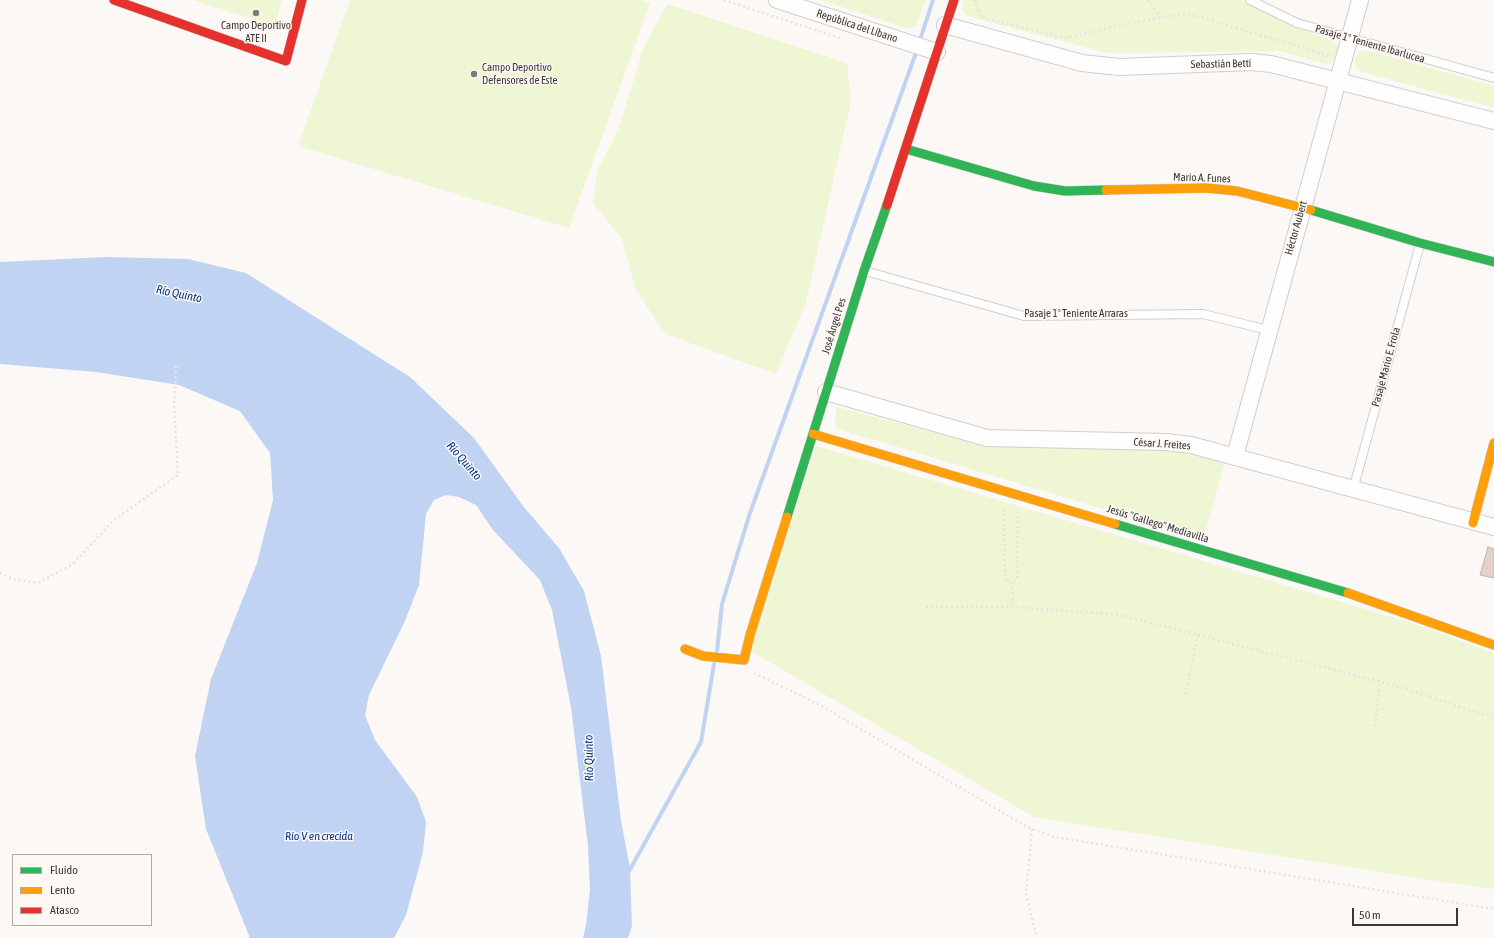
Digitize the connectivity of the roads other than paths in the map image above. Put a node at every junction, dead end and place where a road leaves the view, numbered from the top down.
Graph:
1 (114, 0) edge
2 (302, 0) edge
3 (777, 0) edge
4 (954, 0) edge
5 (1250, 0) edge
6 (1360, 0) edge
7 (797, 3) edge
8 (945, 25) junction
9 (1349, 38) junction
10 (937, 52) junction
11 (1494, 78) edge
12 (1337, 81) junction
13 (1494, 122) edge
14 (906, 149) junction
15 (1302, 207) junction
16 (1420, 243) junction
17 (1494, 262) edge
18 (864, 271) junction
19 (1268, 330) junction
20 (826, 392) junction
21 (813, 434) junction
22 (1494, 443) edge
23 (1235, 456) junction
24 (1353, 490) junction
25 (1473, 523) junction
26 (1494, 527) edge
27 (1494, 644) edge
28 (685, 649) dead end

1 - 2 street
3 - 7 street, República del Líbano
4 - 8 street, José Ángel Pes
5 - 9 lane, Pasaje 1º Teniente Ibarlucea
6 - 9 street, Héctor Aubert
7 - 10 street, República del Líbano
8 - 10 street, José Ángel Pes
8 - 12 street, Sebastián Betti
9 - 11 lane, Pasaje 1º Teniente Ibarlucea
9 - 12 street, Héctor Aubert
10 - 14 street, José Ángel Pes
12 - 13 street, Sebastián Betti
12 - 15 street, Héctor Aubert
14 - 15 street, Mario A. Funes
14 - 18 street, José Ángel Pes
15 - 16 street, Mario A. Funes
15 - 19 street, Héctor Aubert
16 - 17 street, Mario A. Funes
16 - 24 lane, Pasaje Mario E. Frola
18 - 19 lane, Pasaje 1º Teniente Arraras
18 - 20 street, José Ángel Pes
19 - 23 street, Héctor Aubert
20 - 21 street, José Ángel Pes
20 - 23 street, César J. Freites
21 - 27 street, Jesús "Gallego" Mediavilla
21 - 28 street, José Ángel Pes
22 - 25 street
23 - 24 street, César J. Freites
24 - 25 street, César J. Freites
25 - 26 street, César J. Freites

